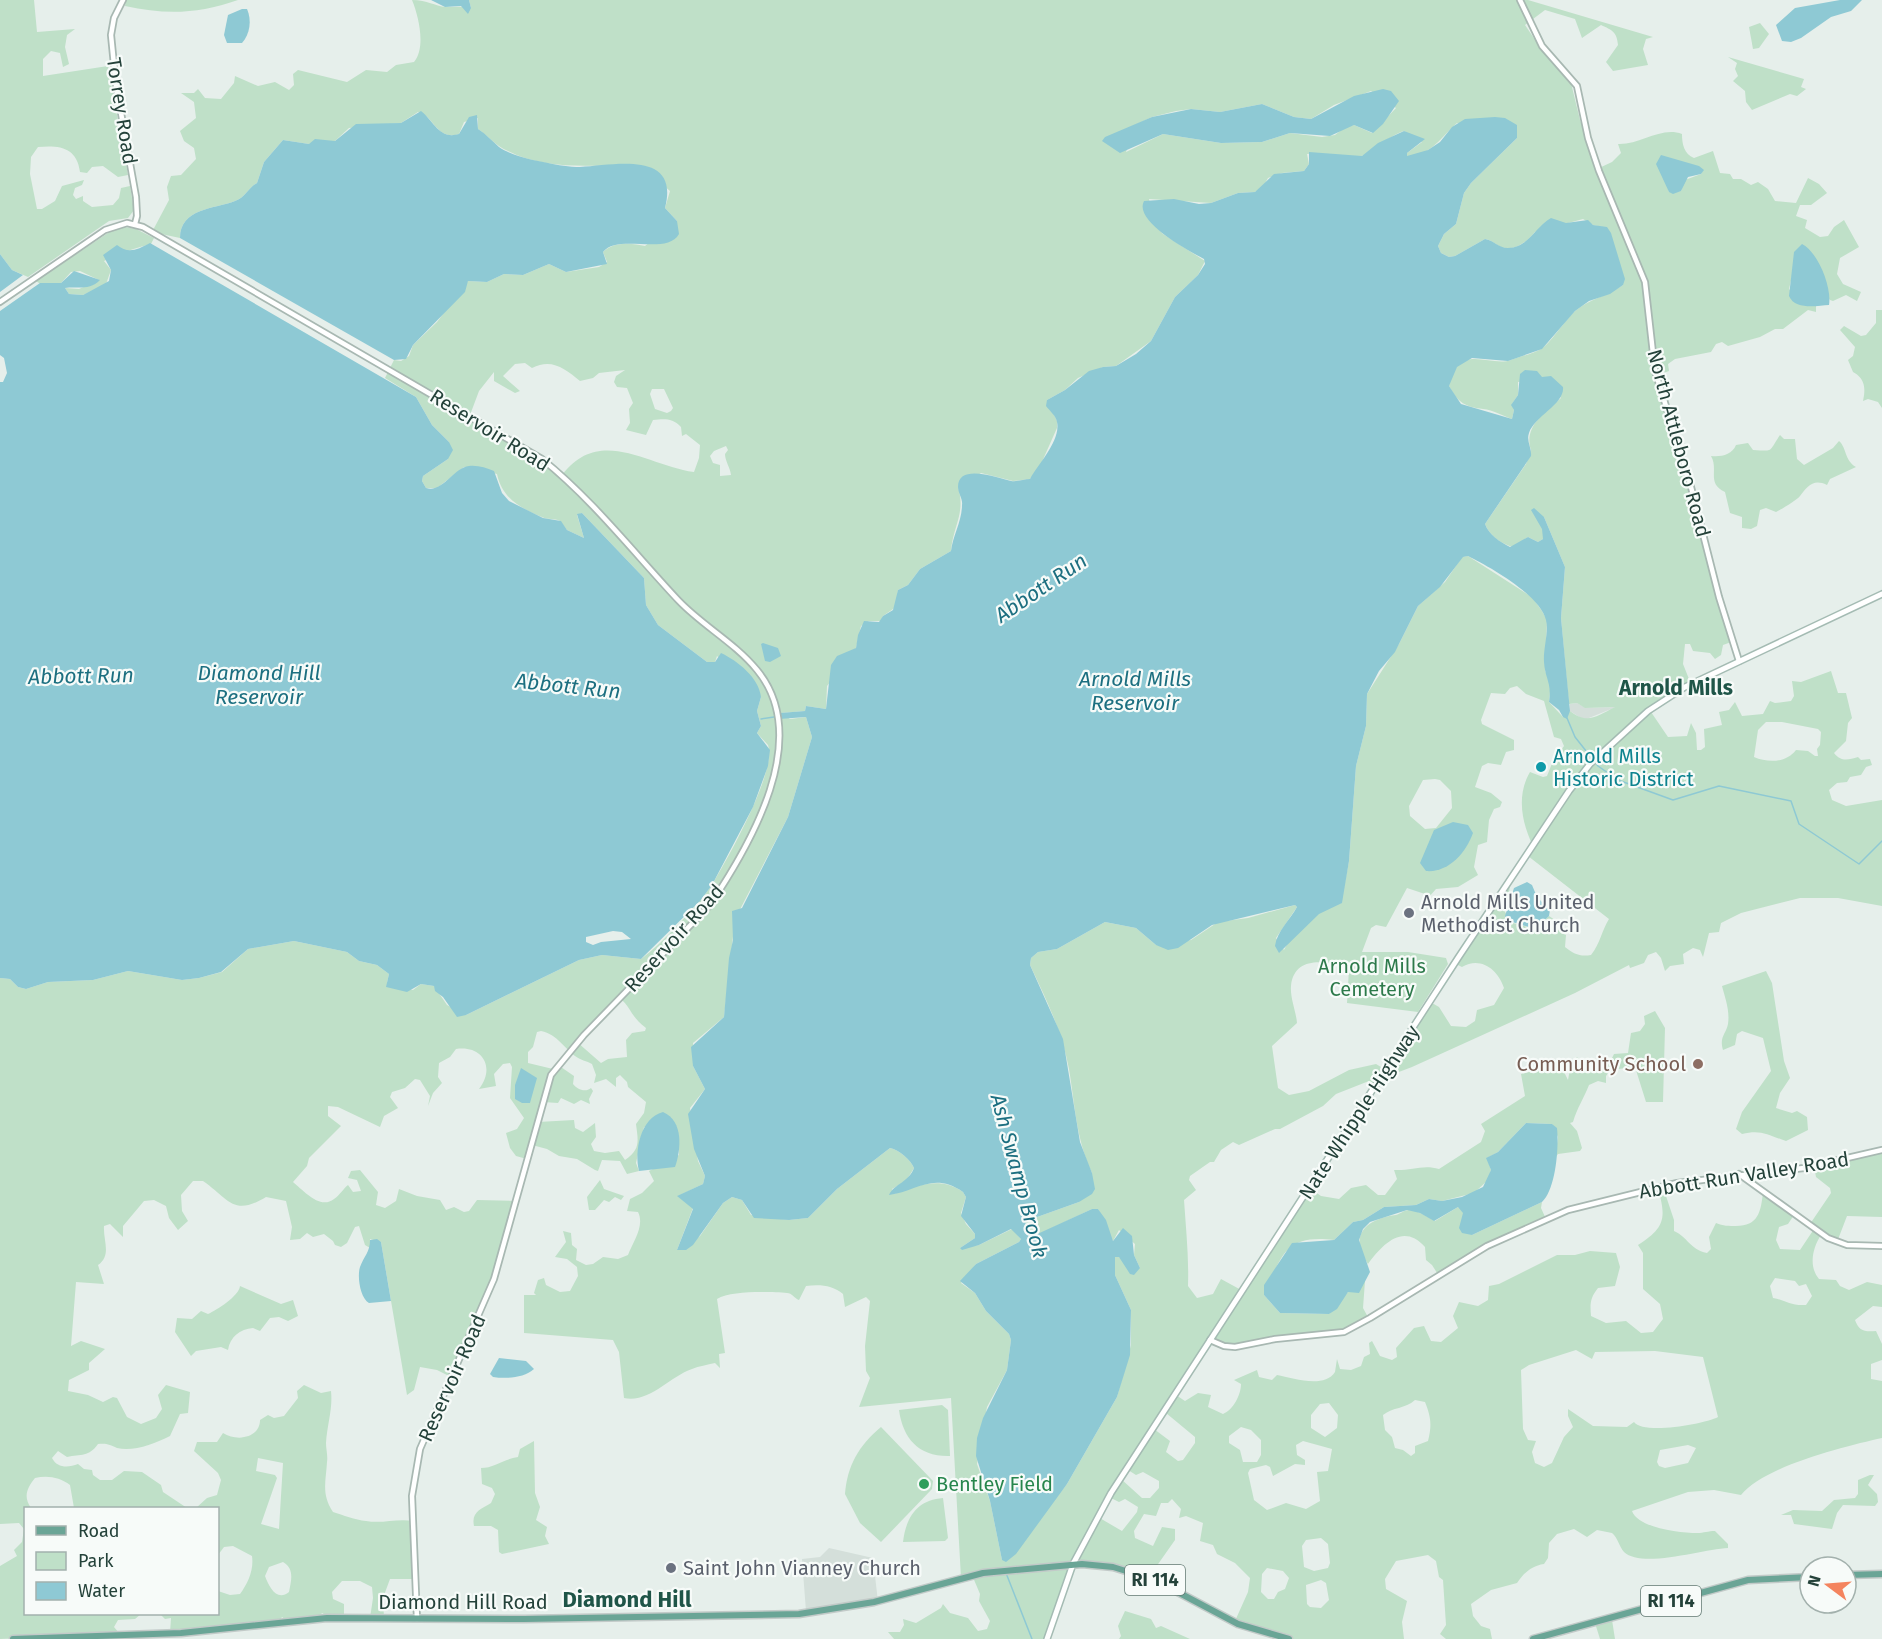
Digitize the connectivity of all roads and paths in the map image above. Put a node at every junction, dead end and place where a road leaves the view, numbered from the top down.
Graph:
1 (123, 0) edge
2 (1520, 0) edge
3 (135, 224) junction
4 (0, 302) edge
5 (1882, 594) edge
6 (1739, 661) junction
7 (1882, 1150) edge
8 (1739, 1174) junction
9 (1882, 1246) edge
10 (1210, 1340) junction
11 (1073, 1564) junction
12 (1882, 1574) edge
13 (1858, 1575) edge
14 (1798, 1578) edge
15 (417, 1619) junction
16 (13, 1639) edge
17 (1047, 1639) edge
18 (1289, 1639) edge
19 (1533, 1639) edge

1 - 3 street, Torrey Road
2 - 6 street, North Attleboro Road
3 - 4 street
3 - 15 street, Reservoir Road
5 - 6 main road, Nate Whipple Highway
6 - 10 main road, Nate Whipple Highway
7 - 8 street, Abbott Run Valley Road
8 - 9 street
8 - 10 street, Abbott Run Valley Road
10 - 11 main road, Nate Whipple Highway
11 - 15 main road, Diamond Hill Road / RI 114
11 - 17 main road, Nate Whipple Highway
11 - 18 main road, Diamond Hill Road / RI 114
12 - 13 main road
14 - 19 main road, RI 114
15 - 16 main road, Diamond Hill Road / RI 114

